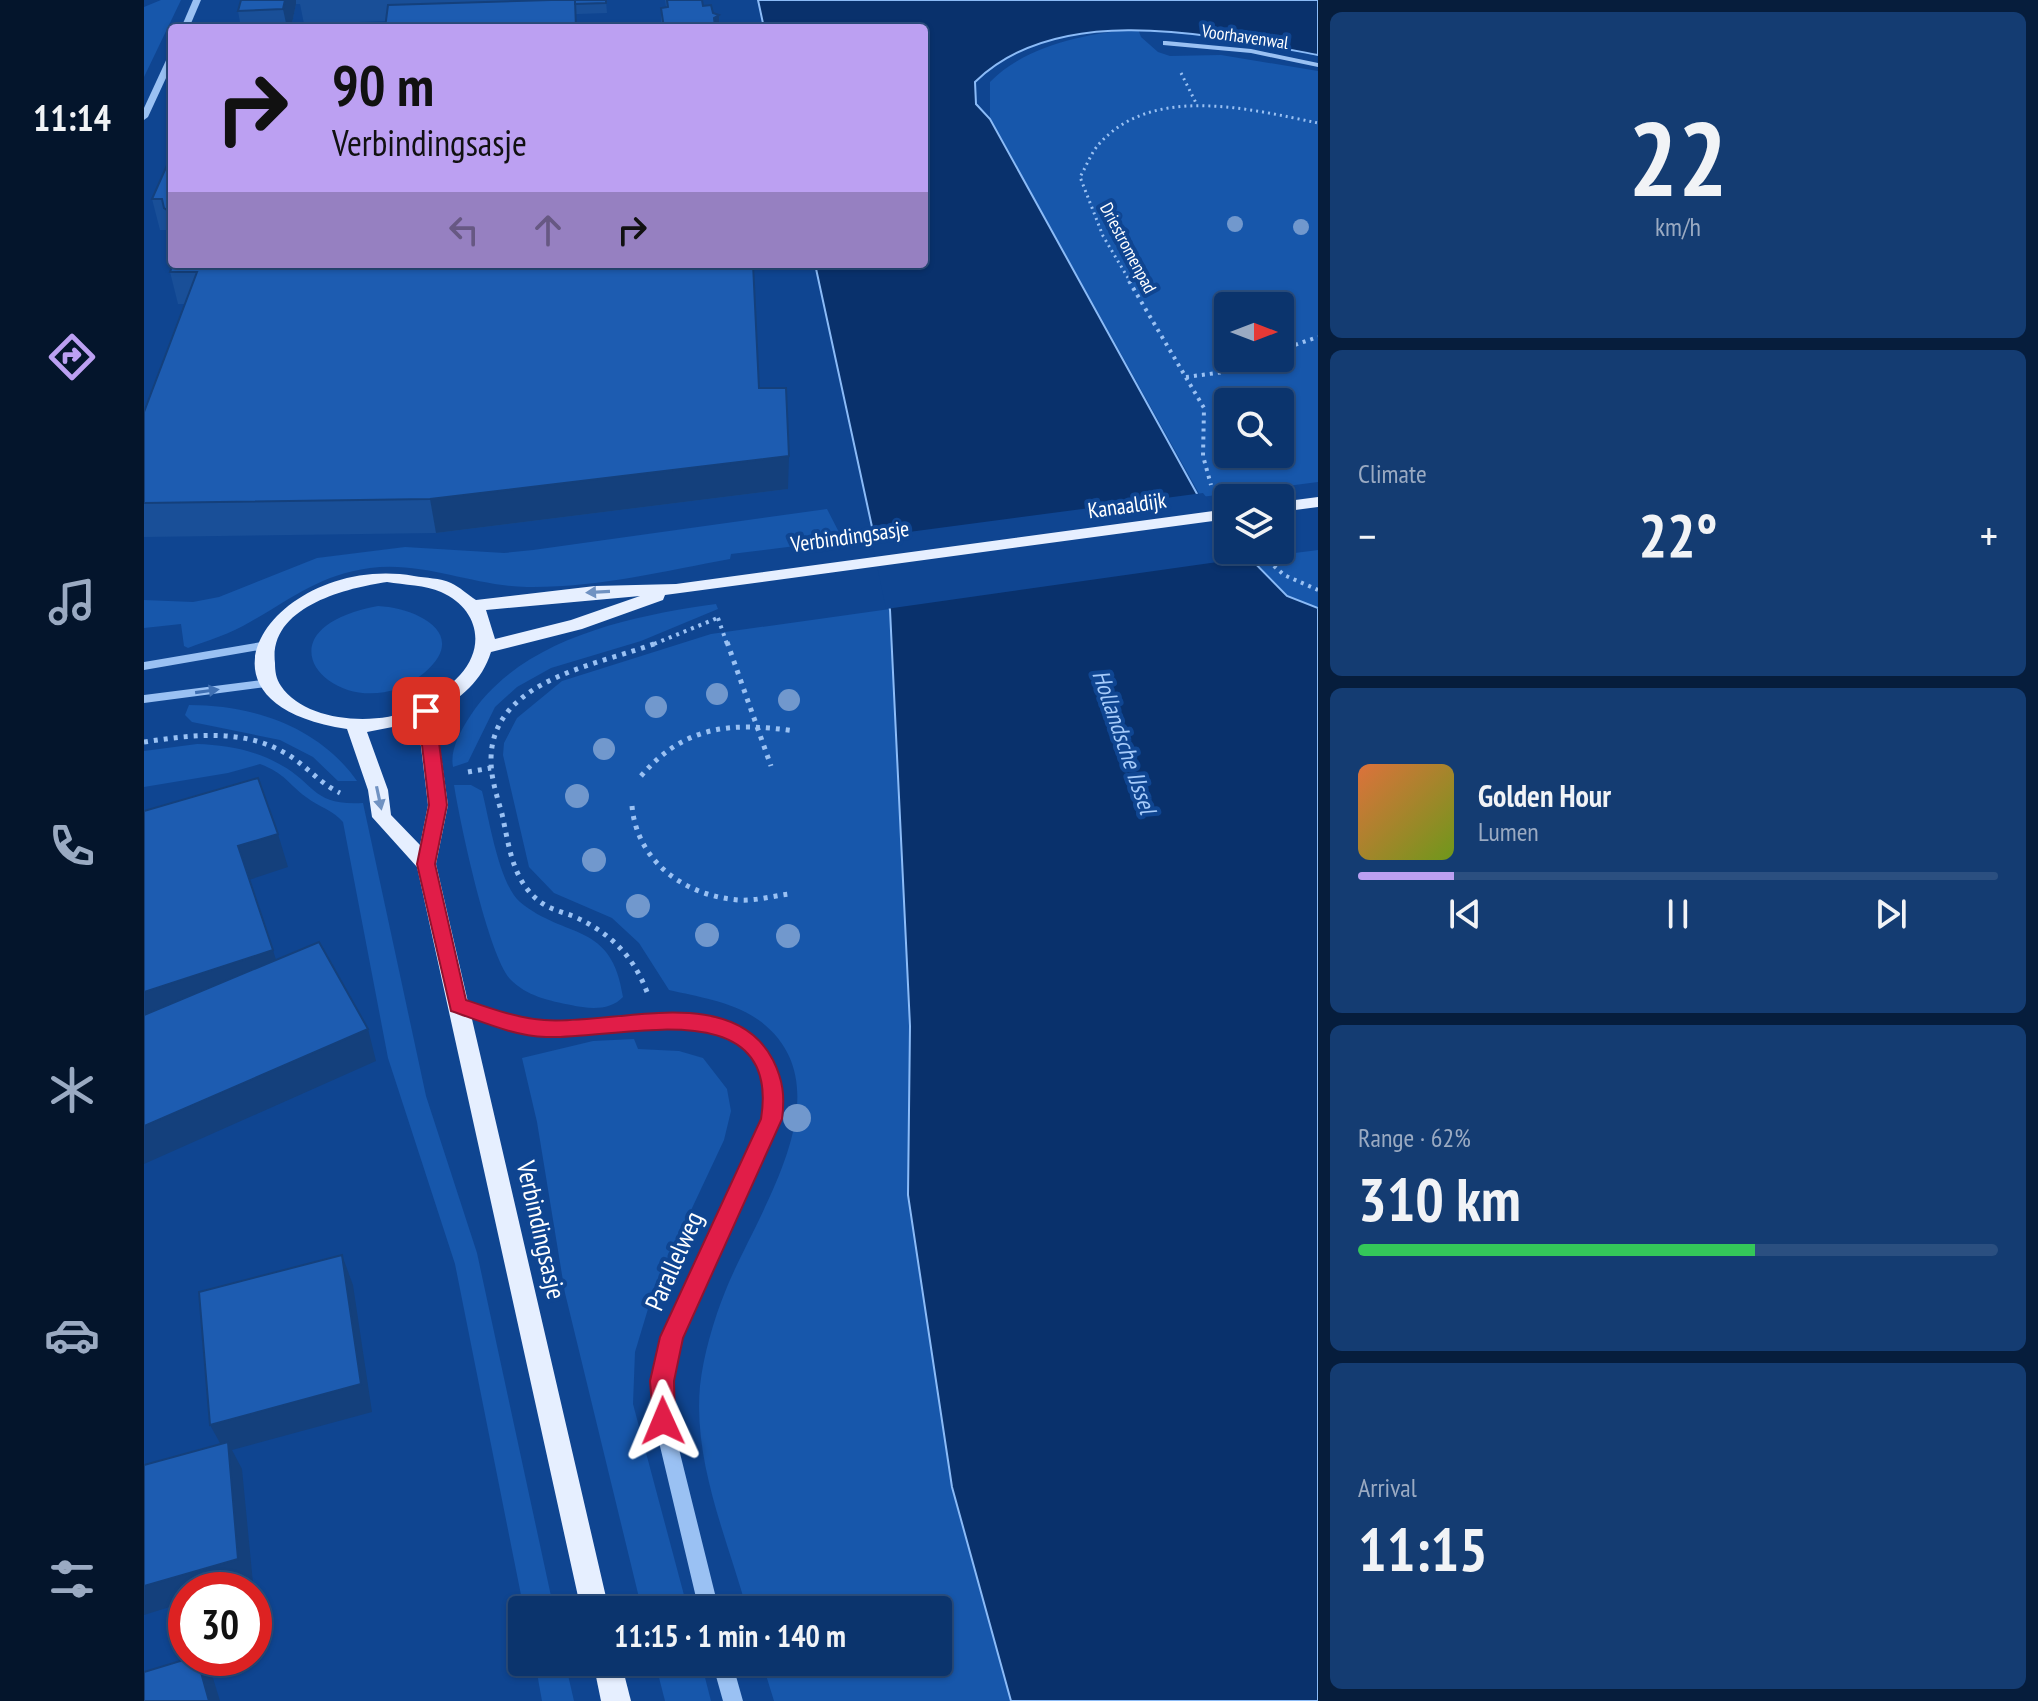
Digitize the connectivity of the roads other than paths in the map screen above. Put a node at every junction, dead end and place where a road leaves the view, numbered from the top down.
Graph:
1 (197, 0) edge
2 (187, 24) edge
3 (1166, 43) dead end
4 (168, 65) edge
5 (1318, 65) edge
6 (144, 117) edge
7 (1318, 502) edge
8 (1294, 505) edge
9 (1214, 516) edge
10 (1032, 540) joint
11 (676, 589) junction
12 (473, 606) junction
13 (267, 645) junction
14 (487, 647) junction
15 (144, 666) edge
16 (269, 683) junction
17 (144, 699) edge
18 (426, 711) junction
19 (355, 724) junction
20 (426, 864) junction
21 (458, 1005) junction
22 (592, 1596) edge
23 (706, 1596) edge
24 (610, 1676) edge
25 (726, 1676) edge
26 (616, 1701) edge
27 (733, 1701) edge

1 - 2 street
3 - 5 street, Voorhavenwal
4 - 6 street
7 - 8 main road
9 - 10 main road, Kanaaldijk
10 - 11 main road, Verbindingsasje
11 -> 12 main road, Verbindingsasje
11 - 14 main road, Verbindingsasje
12 - 13 main road
12 - 14 main road
13 - 15 street
13 - 16 main road
14 - 18 main road
17 -> 16 street
16 - 19 main road
18 - 19 main road
18 - 20 main road, Verbindingsasje
19 -> 20 main road
20 - 21 main road, Verbindingsasje
21 - 22 main road, Verbindingsasje
21 - 23 street, Parallelweg
24 - 26 main road
25 - 27 street

